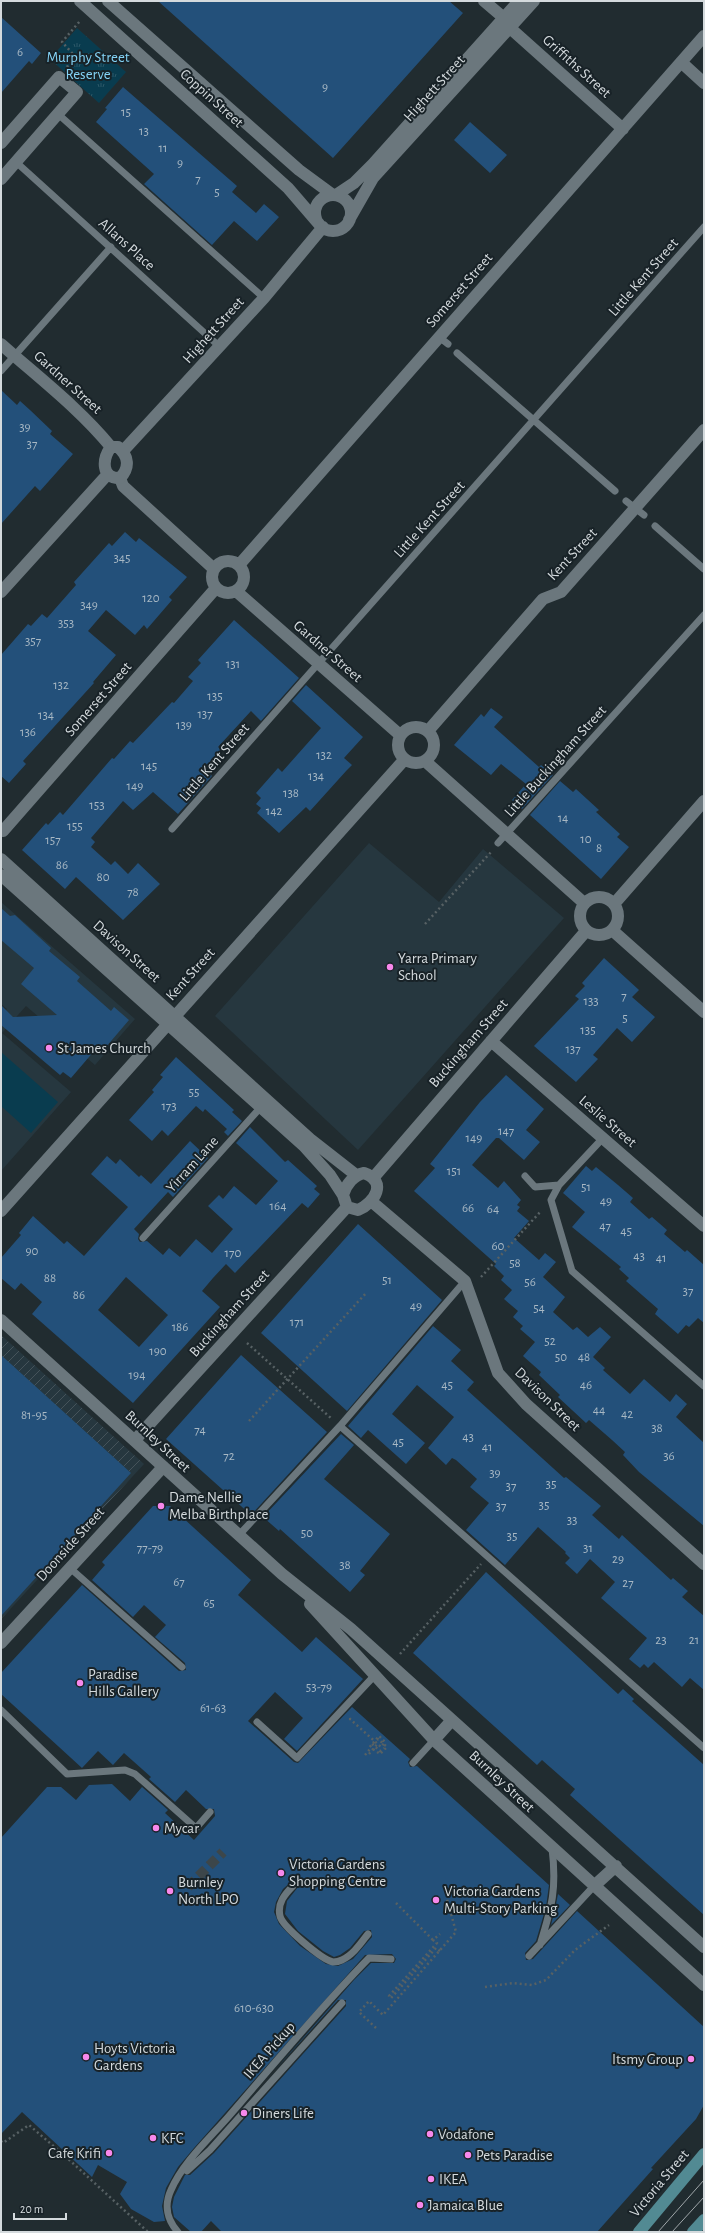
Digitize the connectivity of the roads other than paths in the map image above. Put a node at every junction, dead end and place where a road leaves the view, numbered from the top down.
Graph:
1 (80, 1) edge
2 (108, 1) edge
3 (484, 1) edge
4 (519, 1) edge
5 (534, 1) edge
6 (507, 23) junction
7 (704, 36) edge
8 (681, 62) junction
9 (704, 83) edge
10 (58, 114) junction
11 (623, 129) junction
12 (1, 143) edge
13 (16, 162) junction
14 (1, 179) edge
15 (335, 195) junction
16 (350, 220) junction
17 (320, 226) junction
18 (704, 227) edge
19 (111, 247) junction
20 (264, 298) junction
21 (1, 344) edge
22 (220, 347) junction
23 (458, 353) dead end
24 (15, 356) junction
25 (1, 371) edge
26 (534, 420) junction
27 (704, 430) edge
28 (110, 447) junction
29 (123, 451) junction
30 (108, 475) junction
31 (120, 478) junction
32 (615, 491) dead end
33 (655, 526) dead end
34 (239, 565) junction
35 (214, 569) junction
36 (704, 569) edge
37 (216, 588) junction
38 (236, 591) junction
39 (1, 592) edge
40 (704, 615) edge
41 (318, 663) junction
42 (428, 732) junction
43 (400, 736) junction
44 (404, 760) junction
45 (425, 761) junction
46 (704, 801) edge
47 (172, 829) dead end
48 (3, 831) dead end
49 (507, 834) junction
50 (498, 843) road end
51 (1, 858) edge
52 (1, 875) edge
53 (584, 903) junction
54 (614, 904) junction
55 (612, 930) junction
56 (586, 931) junction
57 (704, 1012) edge
58 (171, 1019) junction
59 (491, 1041) junction
60 (264, 1103) junction
61 (603, 1138) junction
62 (356, 1175) junction
63 (525, 1176) dead end
64 (374, 1177) junction
65 (558, 1185) junction
66 (343, 1195) junction
67 (371, 1201) junction
68 (347, 1207) junction
69 (1, 1211) edge
70 (704, 1226) edge
71 (143, 1238) dead end
72 (465, 1282) junction
73 (1, 1320) edge
74 (704, 1386) edge
75 (340, 1426) junction
76 (135, 1440) junction
77 (163, 1467) junction
78 (239, 1535) junction
79 (704, 1564) edge
80 (70, 1568) junction
81 (294, 1585) junction
82 (1, 1643) edge
83 (182, 1667) dead end
84 (375, 1675) junction
85 (1, 1710) edge
86 (452, 1720) junction
87 (257, 1722) dead end
88 (434, 1740) junction
89 (704, 1748) edge
90 (414, 1763) dead end
91 (210, 1812) dead end
92 (552, 1848) junction
93 (616, 1866) junction
94 (293, 1886) dead end
95 (594, 1886) junction
96 (368, 1934) dead end
97 (540, 1945) junction
98 (704, 1947) edge
99 (529, 1956) dead end
100 (391, 1959) dead end
101 (704, 1985) edge
102 (342, 2003) dead end
103 (704, 2154) edge
104 (178, 2179) junction
105 (704, 2220) edge
106 (178, 2232) edge
107 (639, 2232) edge
108 (693, 2232) edge

1 - 17 street, Coppin Street
2 - 15 street, Coppin Street
3 - 6 street, Griffiths Street
4 - 6 street, Highett Street
5 - 6 street, Highett Street
6 - 11 street, Griffiths Street
6 - 15 street, Highett Street
6 - 16 street, Highett Street
7 - 8 street, Somerset Street
8 - 9 street
8 - 11 street, Somerset Street
10 - 12 street
10 - 13 street
10 - 20 lane
11 - 34 street, Somerset Street
13 - 14 street
13 - 19 lane, Allans Place
15 - 16 street
15 - 17 street
16 - 17 street
17 - 20 street, Highett Street
18 - 26 lane, Little Kent Street
19 - 22 lane, Allans Place
19 - 24 lane
20 - 22 street, Highett Street
21 - 24 street, Gardner Street
22 - 29 street, Highett Street
23 - 26 lane
24 - 25 lane
24 - 28 street, Gardner Street
26 - 32 lane
26 - 41 lane, Little Kent Street
27 - 42 street, Kent Street
28 - 29 street
28 - 30 street
29 - 31 street
30 - 31 street
30 - 39 street
31 - 35 street
33 - 36 lane
34 - 35 street
34 - 38 street
35 - 37 street
37 - 38 street
37 - 48 street, Somerset Street
38 - 41 street, Gardner Street
40 - 49 lane, Little Buckingham Street
41 - 43 street, Gardner Street
41 - 47 lane, Little Kent Street
42 - 43 street
42 - 45 street
43 - 44 street
44 - 45 street
44 - 58 street, Kent Street
45 - 49 street
46 - 54 street
49 - 50 lane, Little Buckingham Street
49 - 53 street
51 - 58 street, Davison Street
52 - 58 street, Davison Street
53 - 54 street
53 - 56 street
54 - 55 street
55 - 56 street
55 - 57 street
56 - 59 street, Buckingham Street
58 - 60 street, Davison Street
58 - 69 street, Kent Street
59 - 61 street, Leslie Street
59 - 64 street, Buckingham Street
60 - 62 street, Davison Street
60 - 66 street, Davison Street
60 - 71 lane, Yirram Lane
61 - 65 lane
61 - 70 street, Leslie Street
62 - 64 street
62 - 66 street
63 - 65 lane
64 - 67 street
65 - 74 lane
66 - 68 street
67 - 68 street
67 - 72 street, Davison Street
68 - 76 street, Buckingham Street
72 - 75 lane
72 - 79 street, Davison Street
73 - 76 street, Burnley Street
75 - 78 lane
75 - 89 lane
76 - 77 street, Burnley Street
77 - 78 street, Burnley Street
77 - 80 street, Doonside Street
78 - 81 street, Burnley Street
80 - 82 street, Doonside Street
80 - 83 lane
81 - 84 street, Burnley Street
81 - 86 street, Burnley Street
84 - 87 lane
84 - 88 street, Burnley Street
85 - 91 lane
86 - 88 street
86 - 93 street, Burnley Street
88 - 90 lane
88 - 92 street, Burnley Street
92 - 95 street, Burnley Street
92 - 97 lane
93 - 95 street
93 - 98 street, Burnley Street
94 - 96 lane
95 - 97 lane
95 - 101 street, Burnley Street
97 - 99 lane
100 - 104 lane, IKEA Pickup
102 - 104 lane, IKEA Pickup
103 - 107 main road, Victoria Street
104 - 106 lane, IKEA Pickup
105 - 108 main road

